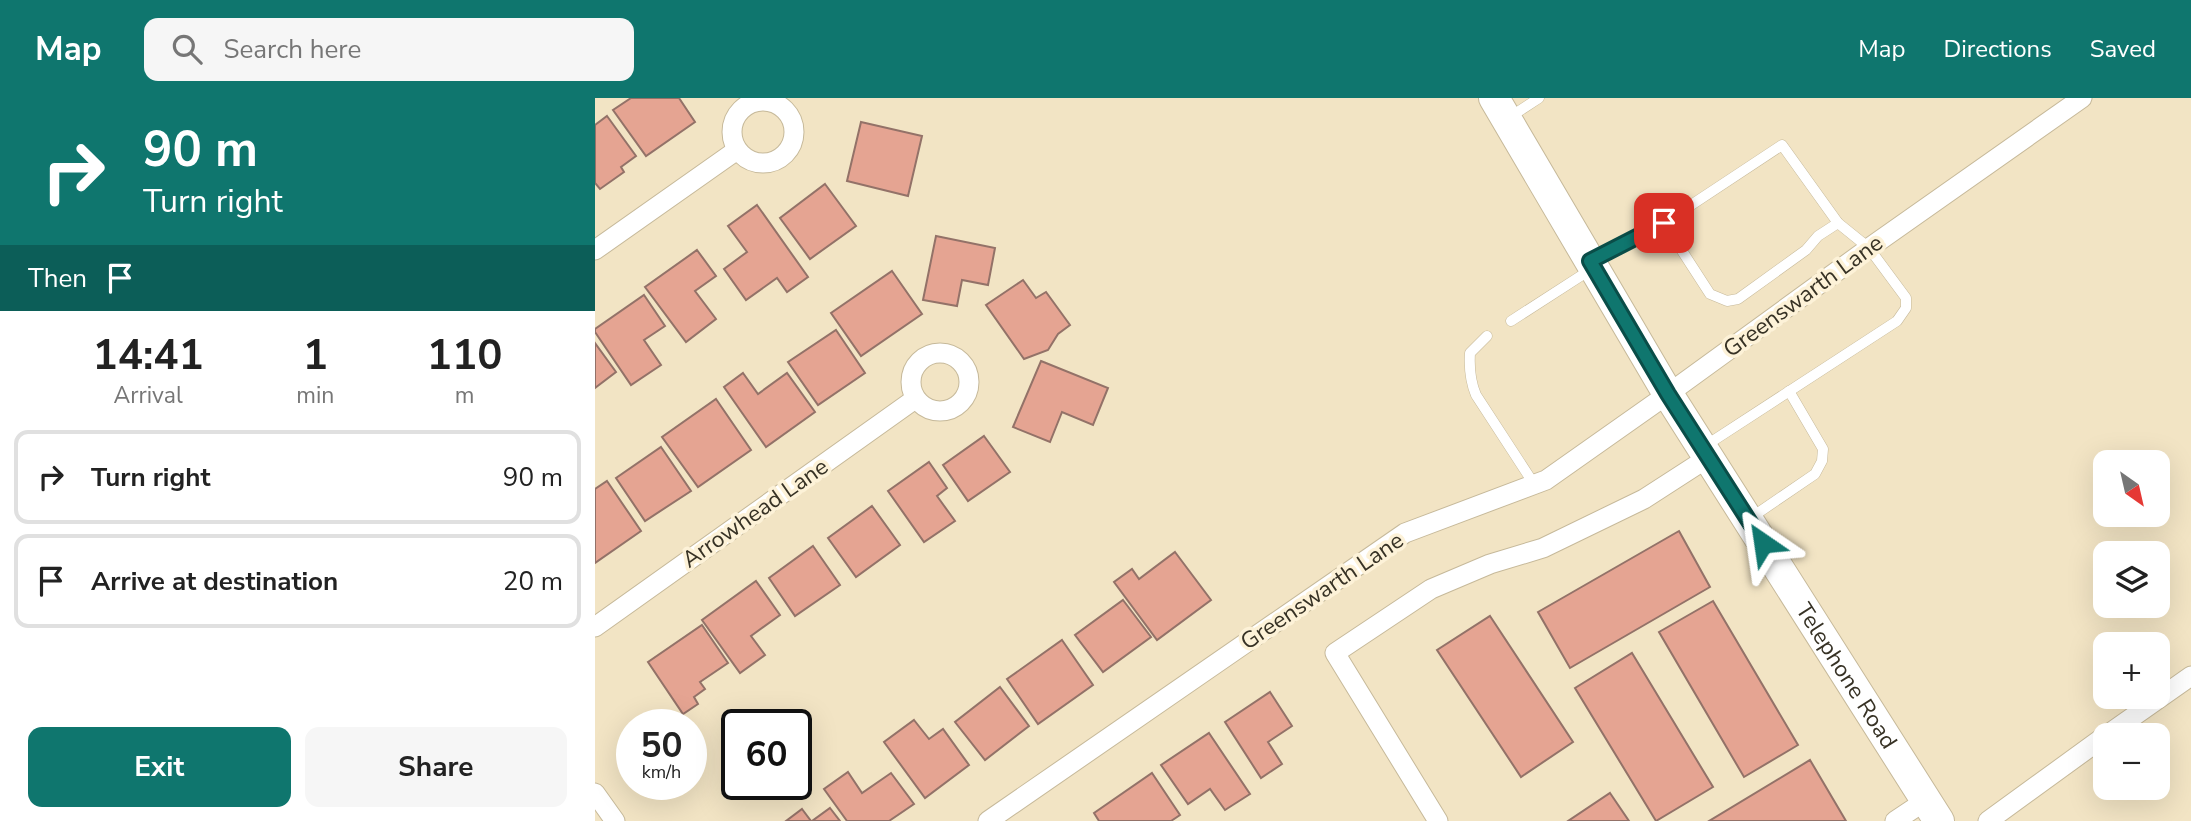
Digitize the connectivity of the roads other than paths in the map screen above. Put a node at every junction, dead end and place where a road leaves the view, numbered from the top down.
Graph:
1 (1539, 98) edge
2 (2082, 98) edge
3 (1501, 108) edge
4 (737, 150) dead end
5 (1664, 223) junction
6 (1838, 223) junction
7 (1869, 248) junction
8 (595, 250) edge
9 (1592, 264) junction
10 (1511, 321) dead end
11 (1487, 336) dead end
12 (1789, 391) junction
13 (1668, 394) junction
14 (915, 399) dead end
15 (1706, 453) junction
16 (1534, 484) junction
17 (1748, 520) junction
18 (595, 626) edge
19 (2191, 676) edge
20 (2124, 723) edge
21 (2093, 745) edge
22 (595, 793) edge
23 (1932, 811) edge
24 (615, 821) edge
25 (988, 821) edge
26 (1439, 821) edge
27 (1895, 821) edge
28 (1987, 821) edge

1 - 3 lane
2 - 7 street, Greenswarth Lane
3 - 9 main road, Telephone Road
4 - 8 street
5 - 6 lane
5 - 6 lane
5 - 9 lane
6 - 7 lane
7 - 12 lane
7 - 13 street, Greenswarth Lane
9 - 10 lane
9 - 13 main road, Telephone Road
11 - 16 lane
12 - 15 lane
12 - 17 lane
13 - 15 main road, Telephone Road
13 - 16 street, Greenswarth Lane
14 - 18 street, Arrowhead Lane
15 - 17 main road, Telephone Road
15 - 26 street
16 - 25 street, Greenswarth Lane
17 - 23 main road, Telephone Road
19 - 20 street
21 - 28 street
22 - 24 street
23 - 27 street

